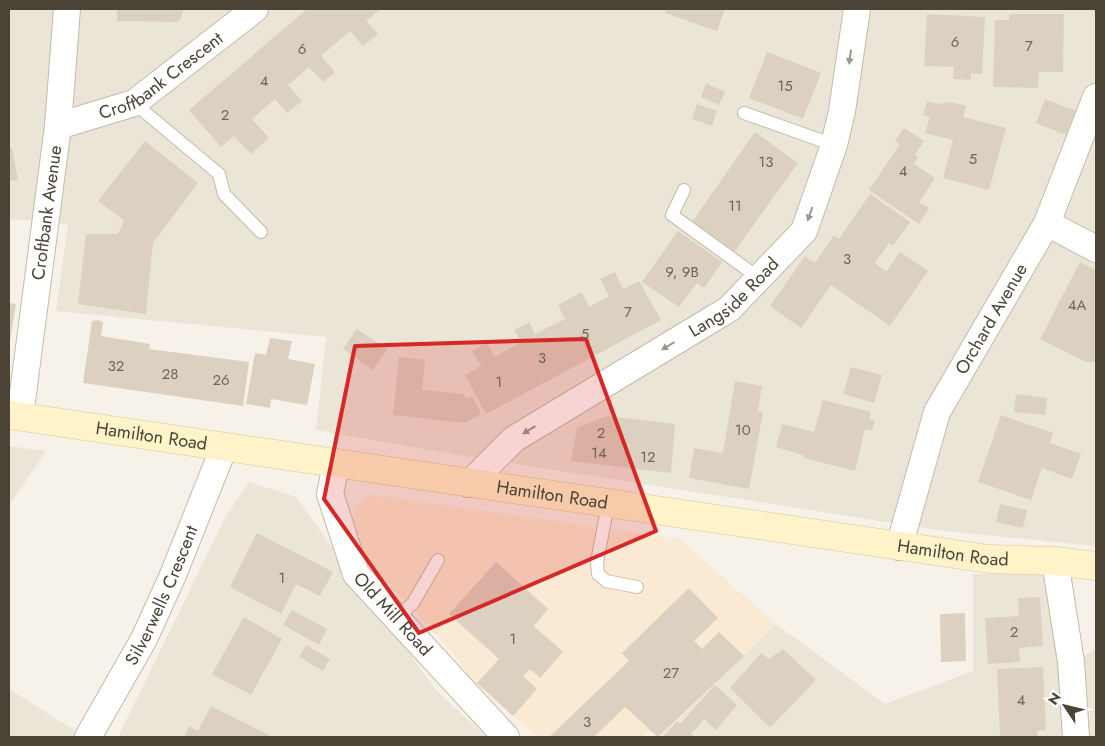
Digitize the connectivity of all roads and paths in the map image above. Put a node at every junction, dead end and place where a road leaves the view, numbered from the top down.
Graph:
1 (67, 9) edge
2 (256, 9) edge
3 (856, 9) edge
4 (1096, 96) edge
5 (134, 103) junction
6 (744, 113) dead end
7 (58, 126) junction
8 (834, 145) junction
9 (684, 190) dead end
10 (1047, 223) junction
11 (261, 232) dead end
12 (1096, 249) edge
13 (758, 278) junction
14 (14, 415) edge
15 (224, 447) junction
16 (336, 464) junction
17 (469, 484) junction
18 (608, 504) junction
19 (899, 547) junction
20 (438, 560) dead end
21 (1056, 561) junction
22 (1096, 566) edge
23 (637, 587) dead end
24 (396, 618) junction
25 (88, 737) edge
26 (506, 737) edge
27 (1076, 737) edge

1 - 7 street, Croftbank Avenue
2 - 5 street, Croftbank Crescent
3 -> 8 street, Langside Road
4 - 10 street, Orchard Avenue
5 - 7 street, Croftbank Crescent
5 - 11 lane
6 - 8 lane
7 - 14 street, Croftbank Avenue
8 -> 13 street, Langside Road
9 - 13 lane
10 - 12 street
10 - 19 street, Orchard Avenue
13 -> 17 street, Langside Road
14 - 15 main road, Hamilton Road
15 - 16 main road, Hamilton Road
15 - 25 street, Silverwells Crescent
16 - 17 main road, Hamilton Road
16 - 24 street, Old Mill Road
17 - 18 main road, Hamilton Road
18 - 19 main road, Hamilton Road
18 - 23 lane
19 - 21 main road, Hamilton Road
20 - 24 lane
21 - 22 main road, Hamilton Road
21 - 27 street
24 - 26 street, Old Mill Road

